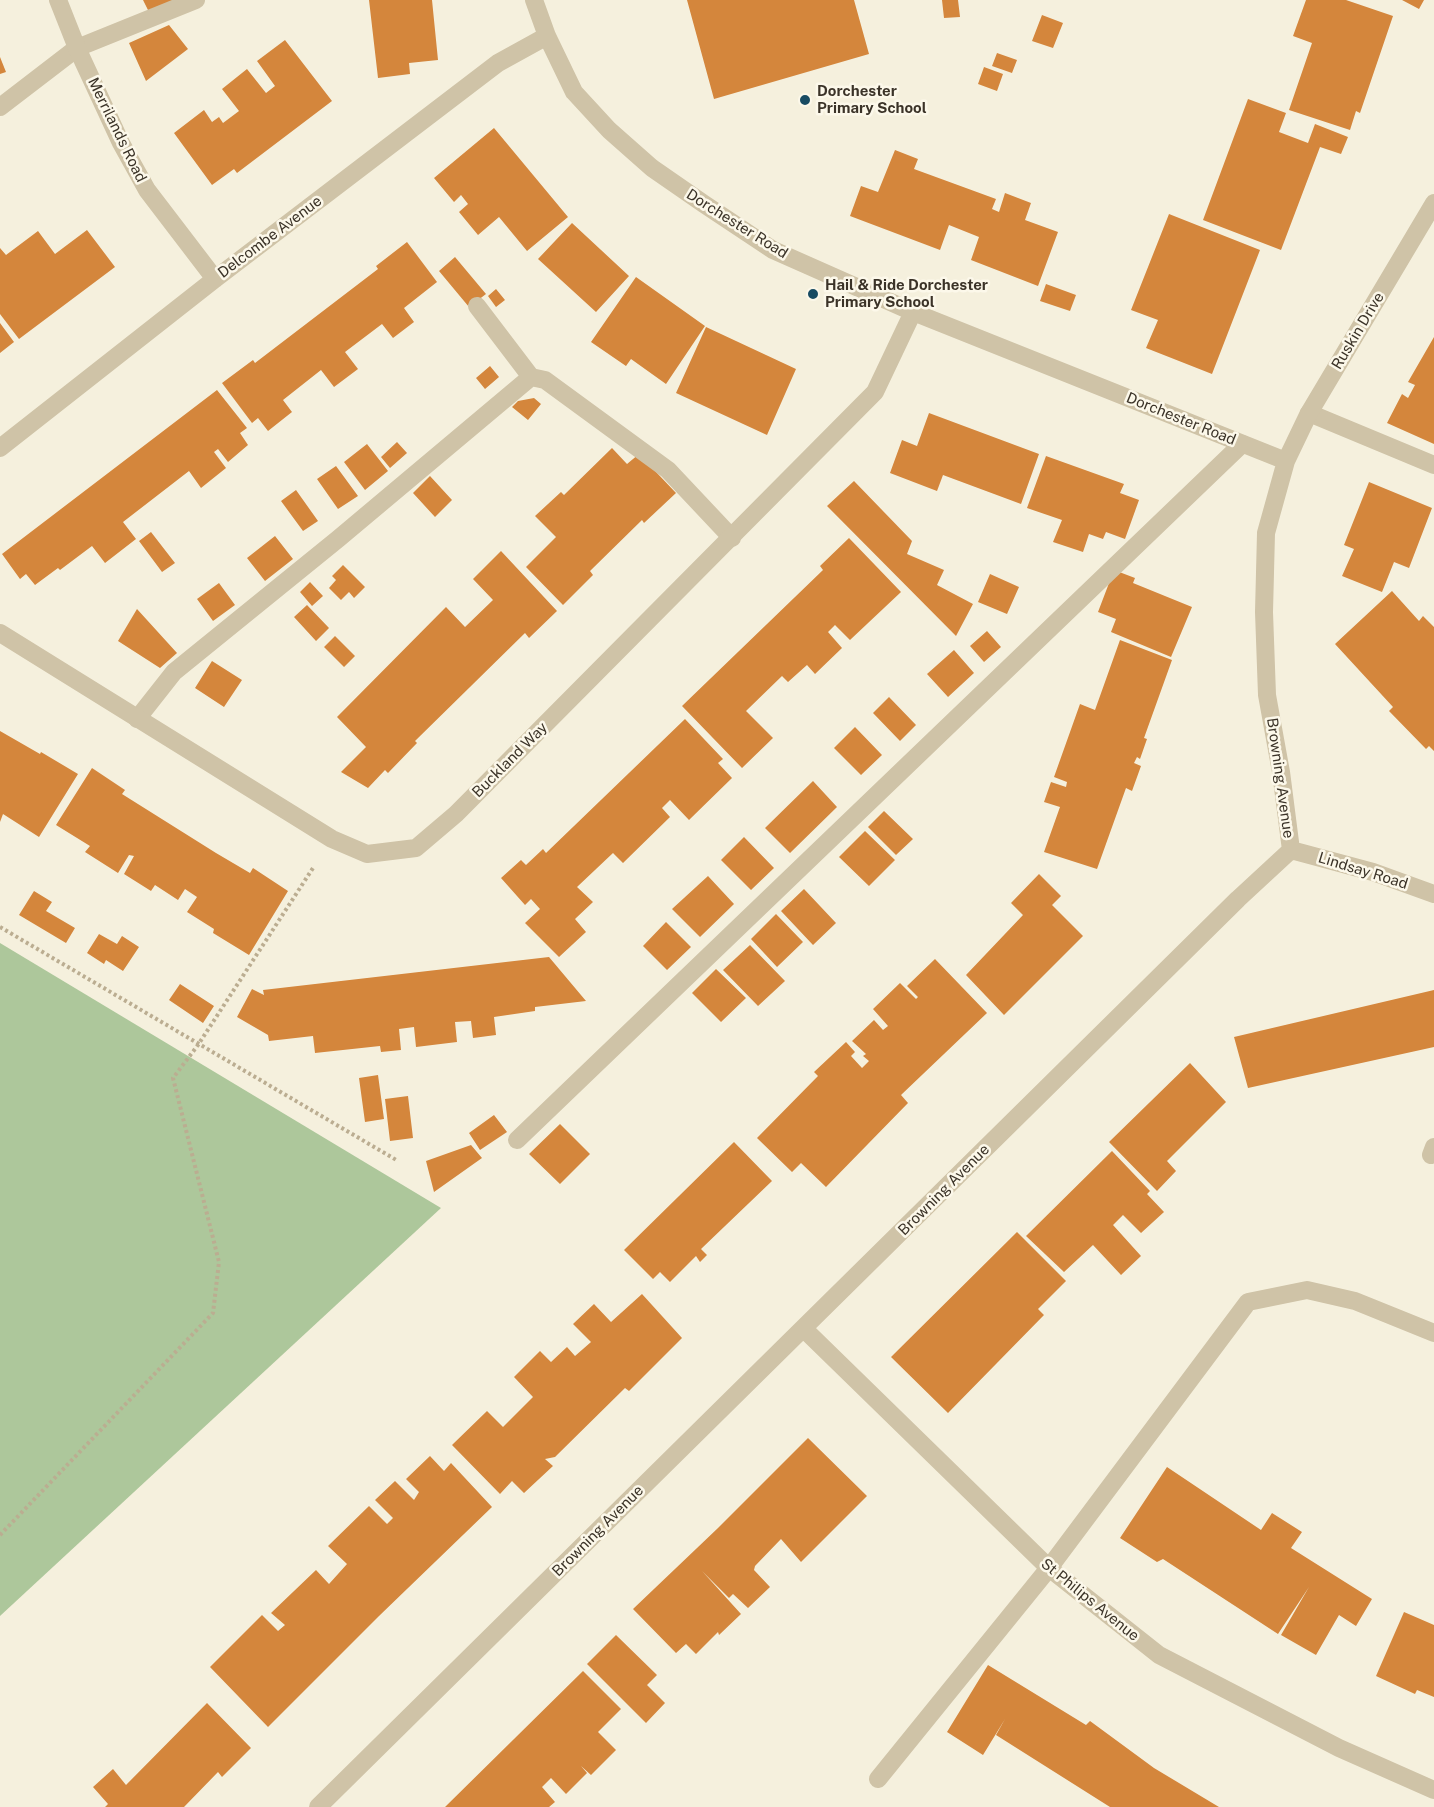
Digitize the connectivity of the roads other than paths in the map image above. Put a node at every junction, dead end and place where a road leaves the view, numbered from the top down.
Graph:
1 (58, 0) edge
2 (196, 0) edge
3 (534, 0) edge
4 (547, 36) junction
5 (77, 48) junction
6 (0, 107) edge
7 (1434, 203) edge
8 (214, 279) junction
9 (477, 306) dead end
10 (913, 312) junction
11 (531, 377) junction
12 (1309, 413) junction
13 (1242, 444) junction
14 (0, 448) edge
15 (1286, 461) junction
16 (1434, 465) edge
17 (732, 538) junction
18 (0, 633) edge
19 (137, 719) junction
20 (1291, 850) junction
21 (1434, 894) edge
22 (517, 1140) dead end
23 (804, 1329) junction
24 (1434, 1334) edge
25 (1049, 1568) junction
26 (878, 1779) dead end
27 (1434, 1790) edge
28 (318, 1807) edge

1 - 5 street, Merrilands Road
2 - 5 street
3 - 4 street, Dorchester Road
4 - 8 street, Delcombe Avenue
4 - 10 street, Dorchester Road
5 - 6 street
5 - 8 street, Merrilands Road
7 - 12 street, Ruskin Drive
8 - 14 street, Delcombe Avenue
9 - 11 street
10 - 13 street, Dorchester Road
10 - 17 street, Buckland Way
11 - 17 street
11 - 19 street
12 - 15 street, Ruskin Drive
12 - 16 street
13 - 15 street, Dorchester Road
13 - 22 street
15 - 20 street, Browning Avenue
17 - 19 street, Buckland Way
18 - 19 street, Buckland Way
20 - 21 street, Lindsay Road
20 - 23 street, Browning Avenue
23 - 25 street, St Philips Avenue
23 - 28 street, Browning Avenue
24 - 25 street
25 - 26 street
25 - 27 street, St Philips Avenue

